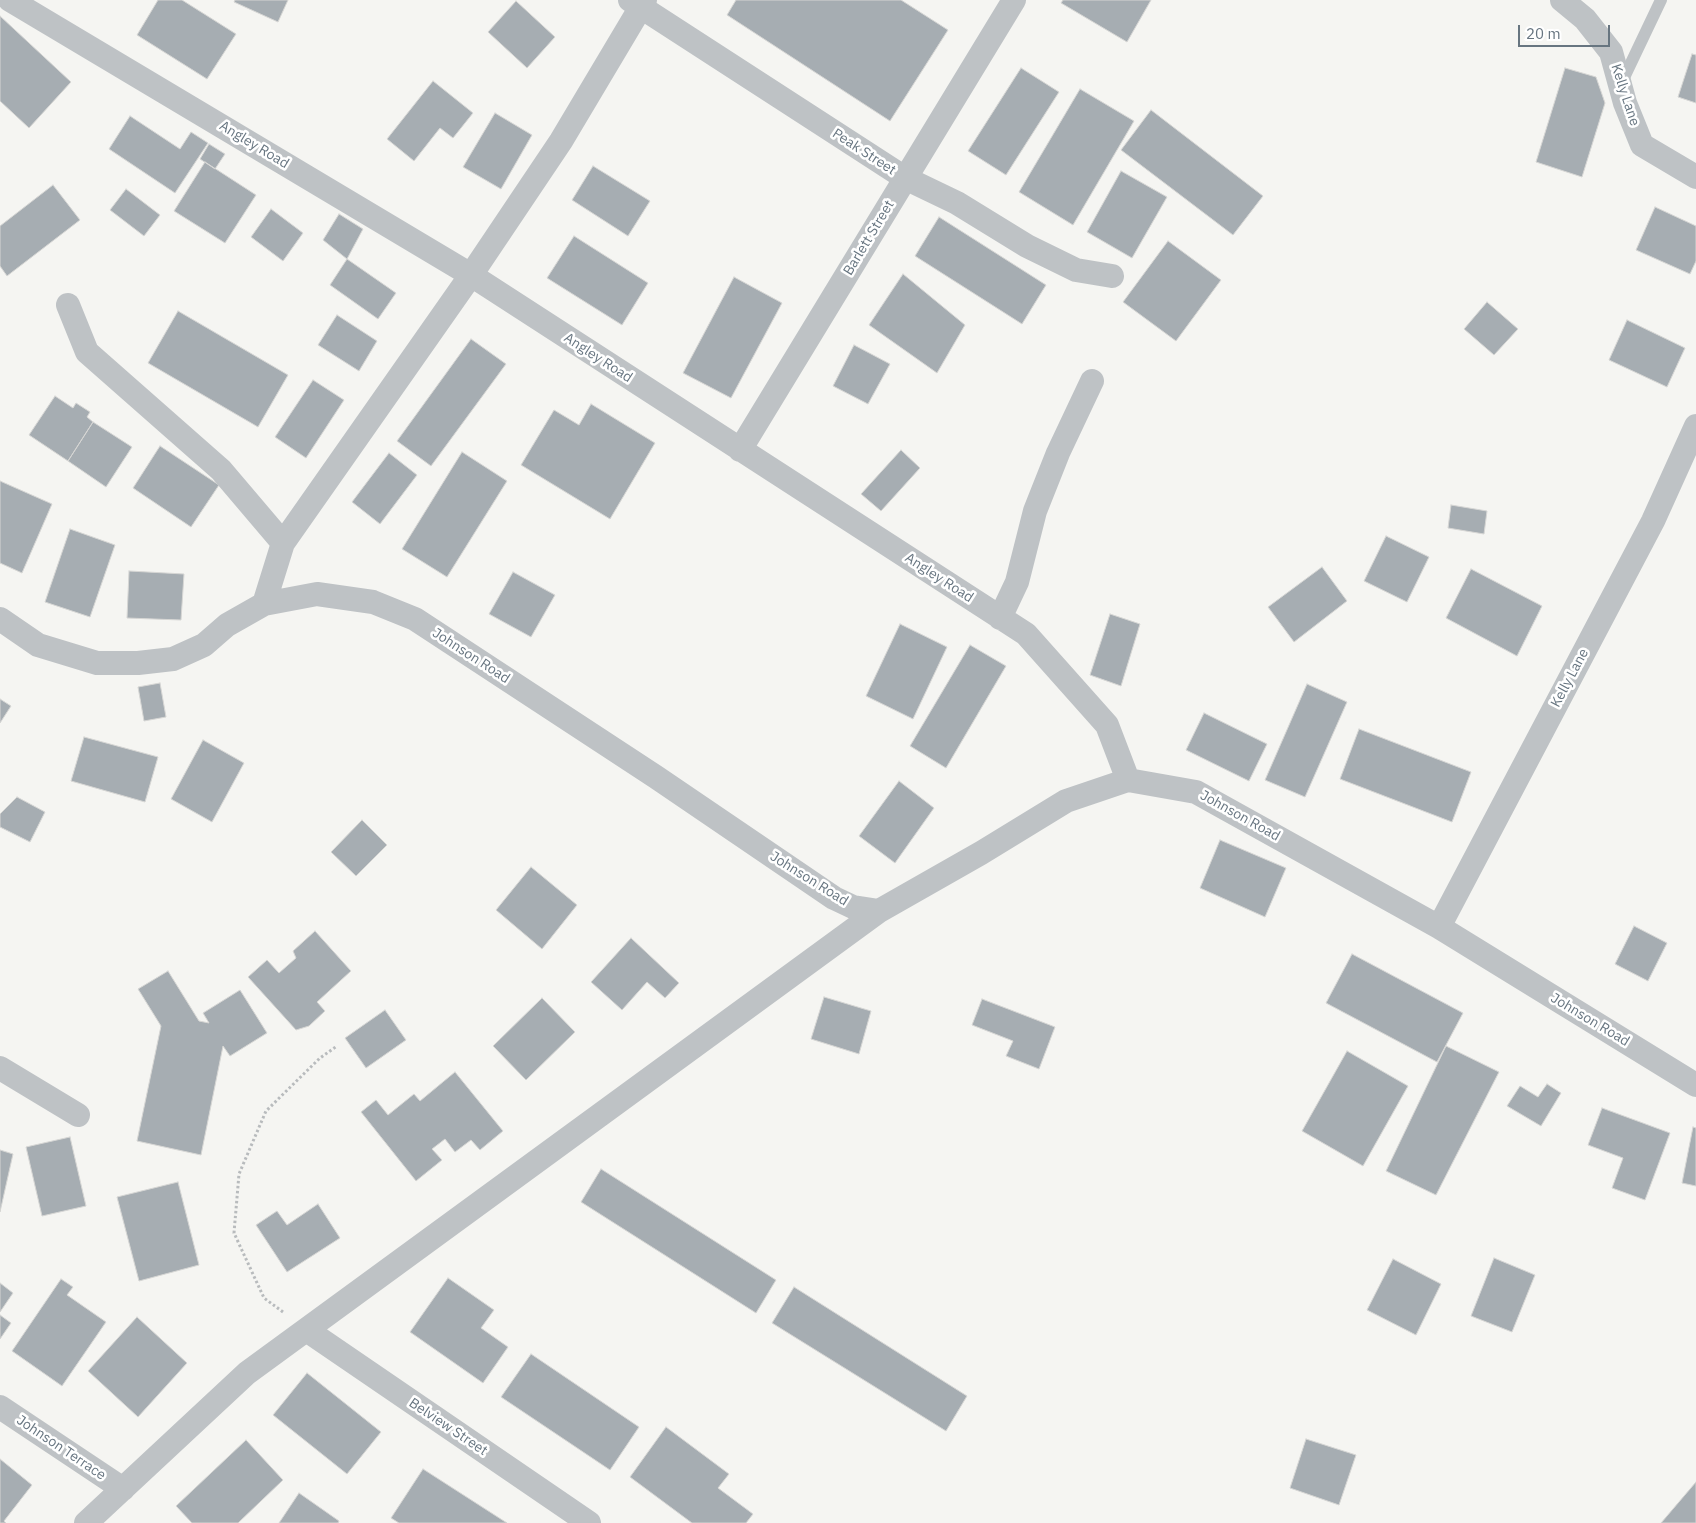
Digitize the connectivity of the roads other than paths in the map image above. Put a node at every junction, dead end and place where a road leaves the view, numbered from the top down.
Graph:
1 (10, 0) edge
2 (1014, 0) edge
3 (1562, 0) edge
4 (1661, 0) edge
5 (639, 2) edge
6 (1620, 86) junction
7 (1696, 177) edge
8 (906, 178) junction
9 (471, 275) junction
10 (1112, 276) dead end
11 (68, 304) dead end
12 (1092, 382) dead end
13 (1696, 426) edge
14 (740, 450) junction
15 (284, 542) junction
16 (264, 604) junction
17 (1000, 618) junction
18 (0, 619) edge
19 (1128, 780) junction
20 (879, 911) junction
21 (1439, 927) junction
22 (0, 1068) edge
23 (1696, 1085) edge
24 (78, 1115) dead end
25 (308, 1331) junction
26 (0, 1407) edge
27 (123, 1489) junction
28 (87, 1523) edge
29 (589, 1523) edge

1 - 9 street, Angley Road
2 - 8 street, Barlett Street
3 - 6 street, Kelly Lane
4 - 6 lane
5 - 8 street, Peak Street
5 - 9 street
6 - 7 street, Kelly Lane
8 - 10 street, Peak Street
8 - 14 street, Barlett Street
9 - 14 street, Angley Road
9 - 15 street
11 - 15 street
12 - 17 street
13 - 21 street, Kelly Lane
14 - 17 street, Angley Road
15 - 16 street
16 - 18 street, Johnson Road
16 - 20 street, Johnson Road
17 - 19 street, Angley Road
19 - 20 street, Johnson Road
19 - 21 street, Johnson Road
20 - 25 street
21 - 23 street, Johnson Road
22 - 24 street
25 - 27 street
25 - 29 street, Belview Street
26 - 27 street, Johnson Terrace
27 - 28 street

